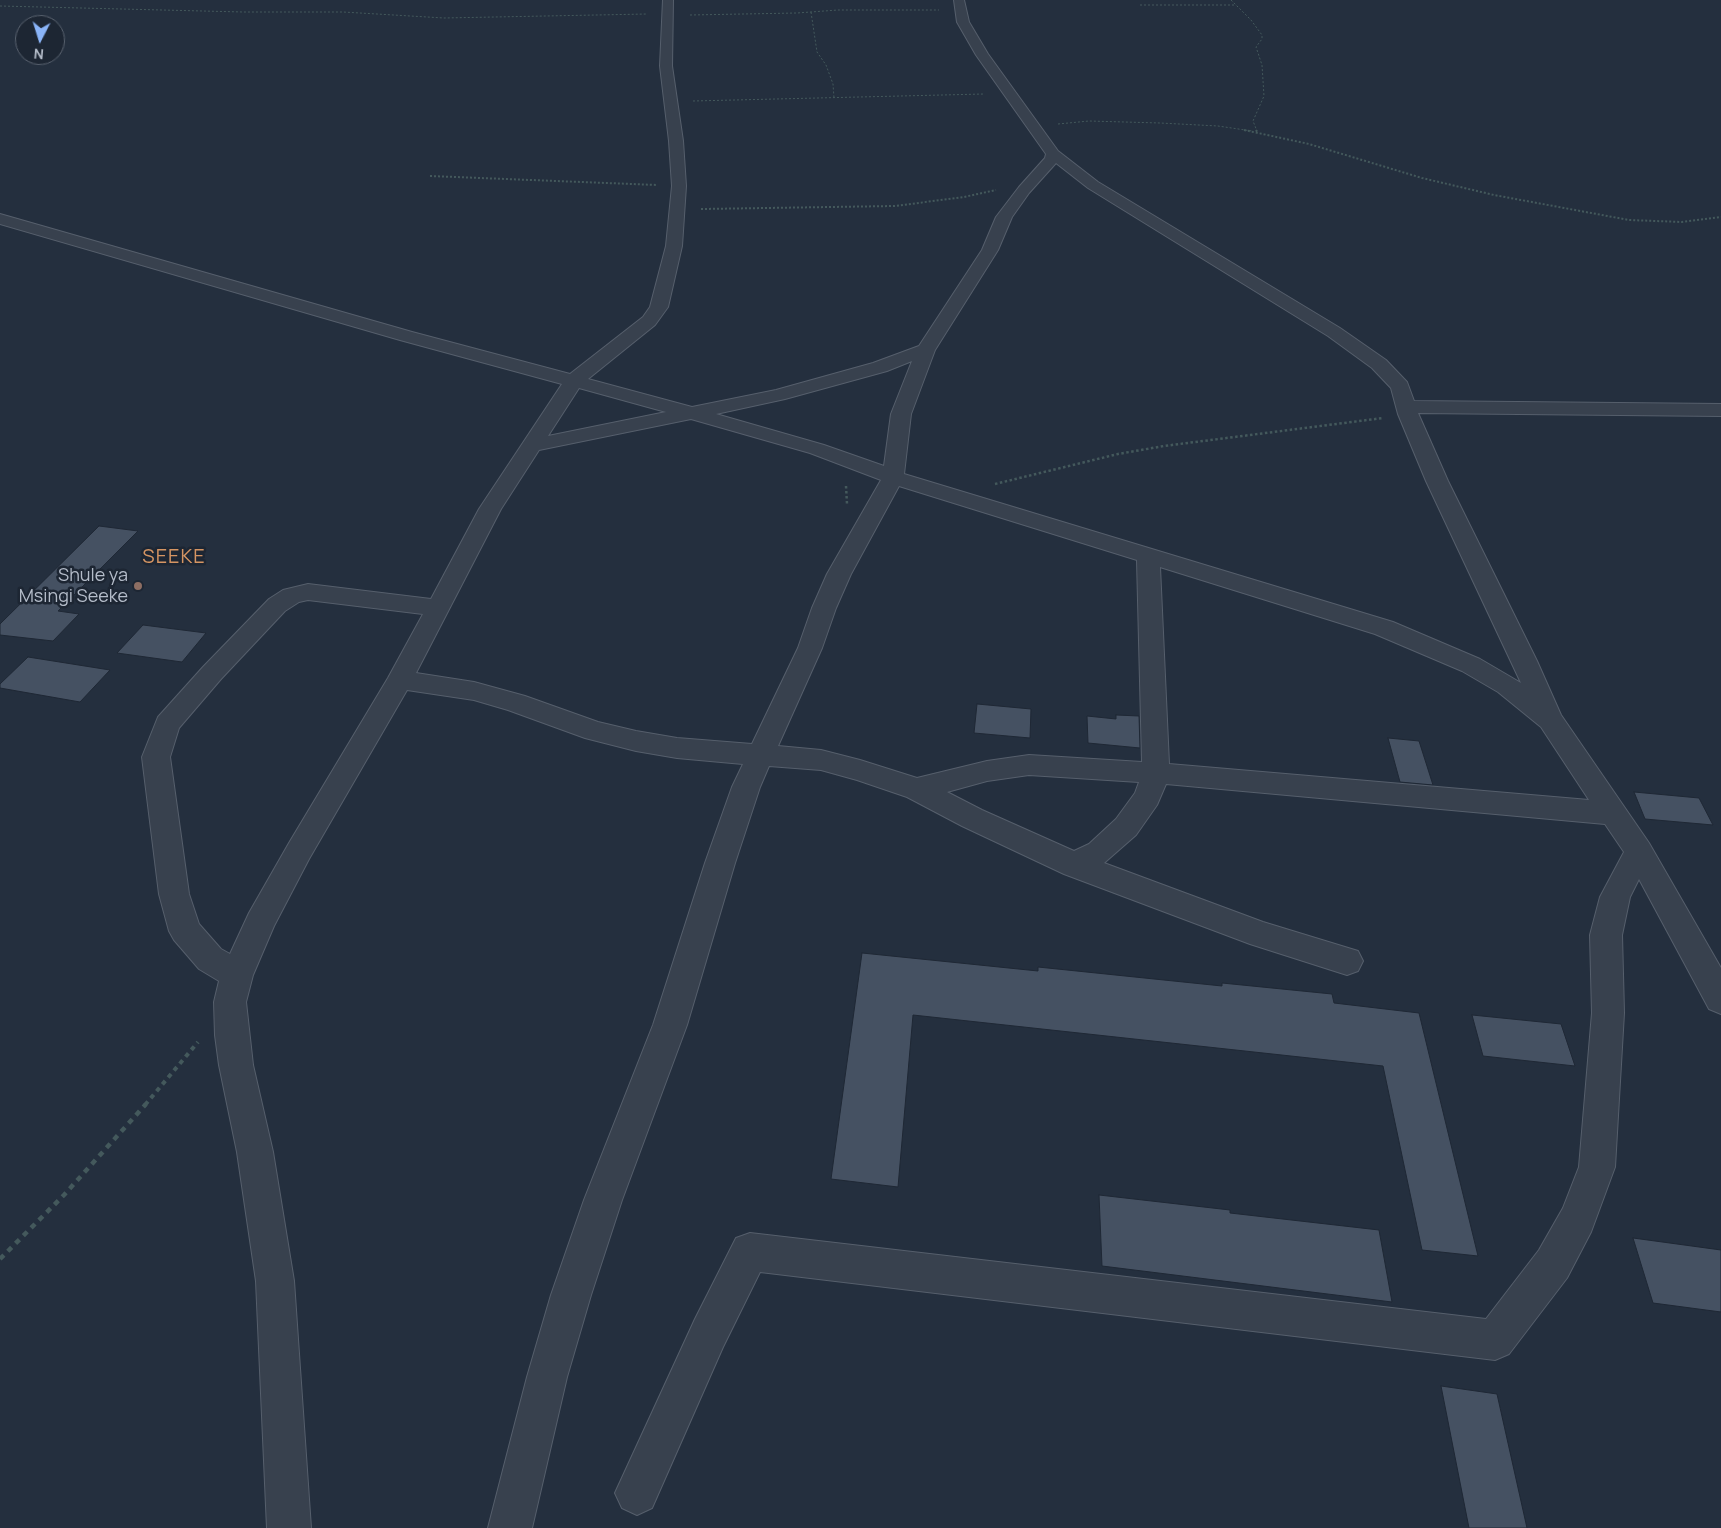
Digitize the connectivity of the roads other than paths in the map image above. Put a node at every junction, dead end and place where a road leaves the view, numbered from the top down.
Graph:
1 (960, 5) edge
2 (668, 7) edge
3 (1053, 154) junction
4 (0, 219) edge
5 (926, 350) junction
6 (574, 381) junction
7 (1407, 410) junction
8 (1721, 410) edge
9 (692, 413) junction
10 (530, 446) junction
11 (893, 477) junction
12 (1148, 554) junction
13 (437, 608) junction
14 (400, 680) junction
15 (1550, 720) junction
16 (762, 754) junction
17 (1156, 773) junction
18 (917, 789) junction
19 (1612, 813) junction
20 (1638, 851) junction
21 (1075, 866) junction
22 (1347, 961) dead end
23 (233, 988) junction
24 (1721, 999) edge
25 (637, 1492) dead end
26 (289, 1528) edge
27 (510, 1528) edge

1 - 3 street
2 - 6 street
3 - 5 street
3 - 7 street
4 - 6 street
5 - 9 street
5 - 11 street
6 - 9 street
6 - 10 street
7 - 8 street
7 - 15 street
9 - 10 street
9 - 11 street
10 - 13 street
11 - 12 street
11 - 16 street
12 - 15 street
12 - 17 street
13 - 14 street
13 - 23 street
14 - 16 street
14 - 23 street
15 - 19 street
16 - 18 street
16 - 27 street
17 - 18 street
17 - 19 street
17 - 21 street
18 - 21 street
19 - 20 street
20 - 24 street
20 - 25 street
21 - 22 street
23 - 26 street

